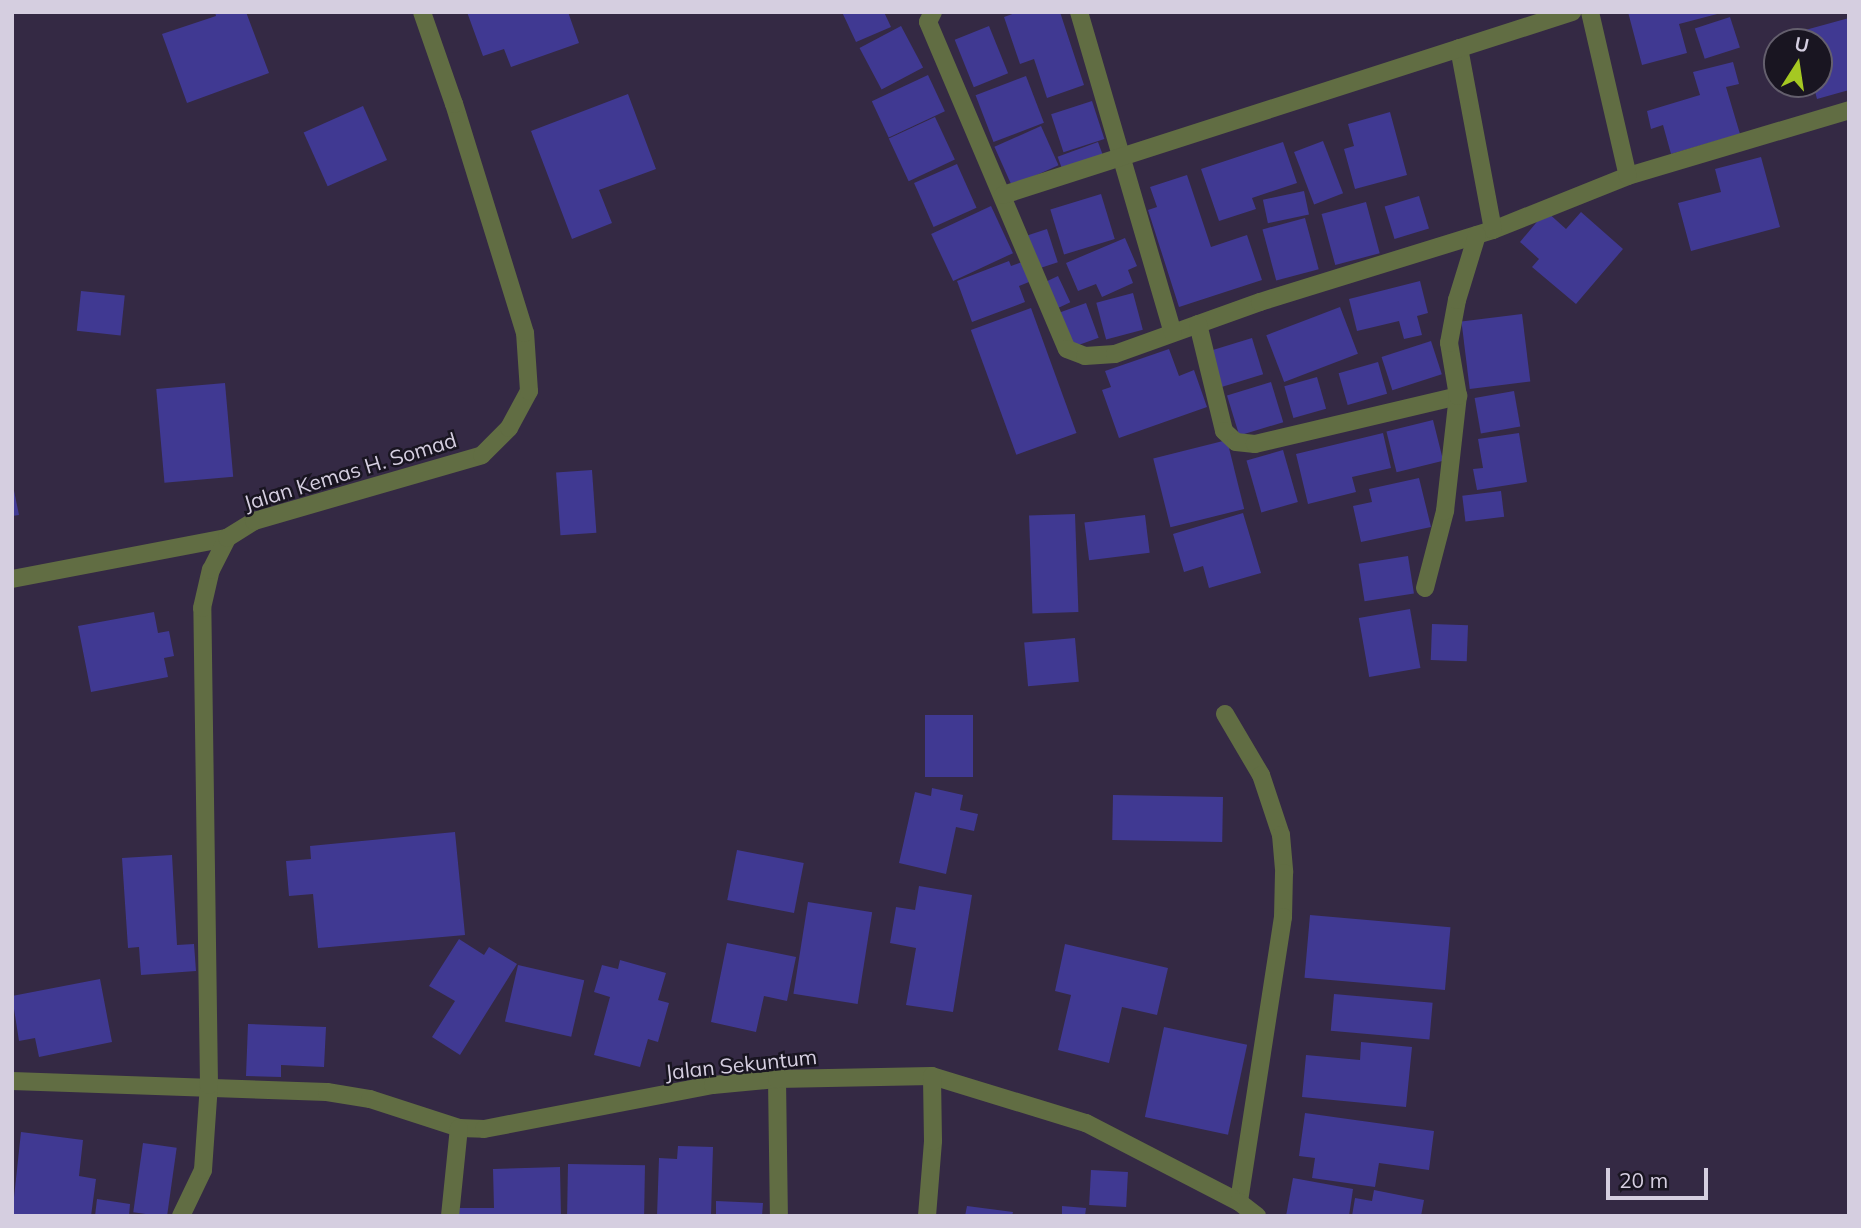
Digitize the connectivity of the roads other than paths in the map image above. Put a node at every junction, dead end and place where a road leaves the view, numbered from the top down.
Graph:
1 (422, 12) edge
2 (933, 12) edge
3 (1079, 12) edge
4 (1572, 12) edge
5 (1590, 12) edge
6 (1460, 48) junction
7 (1849, 110) edge
8 (1121, 157) junction
9 (1628, 176) junction
10 (1003, 195) junction
11 (1485, 232) junction
12 (1198, 324) junction
13 (1173, 333) junction
14 (1458, 396) junction
15 (227, 538) junction
16 (12, 579) edge
17 (1425, 588) dead end
18 (1225, 714) dead end
19 (932, 1076) junction
20 (777, 1079) junction
21 (12, 1081) edge
22 (209, 1085) junction
23 (459, 1128) junction
24 (1240, 1202) junction
25 (181, 1216) edge
26 (450, 1216) edge
27 (779, 1216) edge
28 (927, 1216) edge
29 (1256, 1216) edge

1 - 15 street, Jalan Kemas H. Somad
2 - 10 street
3 - 8 street
4 - 6 street
5 - 9 street
6 - 8 street
6 - 11 street
7 - 9 street
8 - 10 street
8 - 13 street
9 - 11 street
10 - 13 street
11 - 12 street
11 - 14 street
12 - 13 street
12 - 14 street
14 - 17 street
15 - 16 street
15 - 22 street, Jalan Kemas H. Somad
18 - 24 street
19 - 20 street, Jalan Sekuntum
19 - 24 street, Jalan Sekuntum
19 - 28 street
20 - 23 street, Jalan Sekuntum
20 - 27 street
21 - 22 street, Jalan Sekuntum
22 - 23 street, Jalan Sekuntum
22 - 25 street, Jalan Kemas H. Somad
23 - 26 street
24 - 29 street, Jalan Sekuntum

